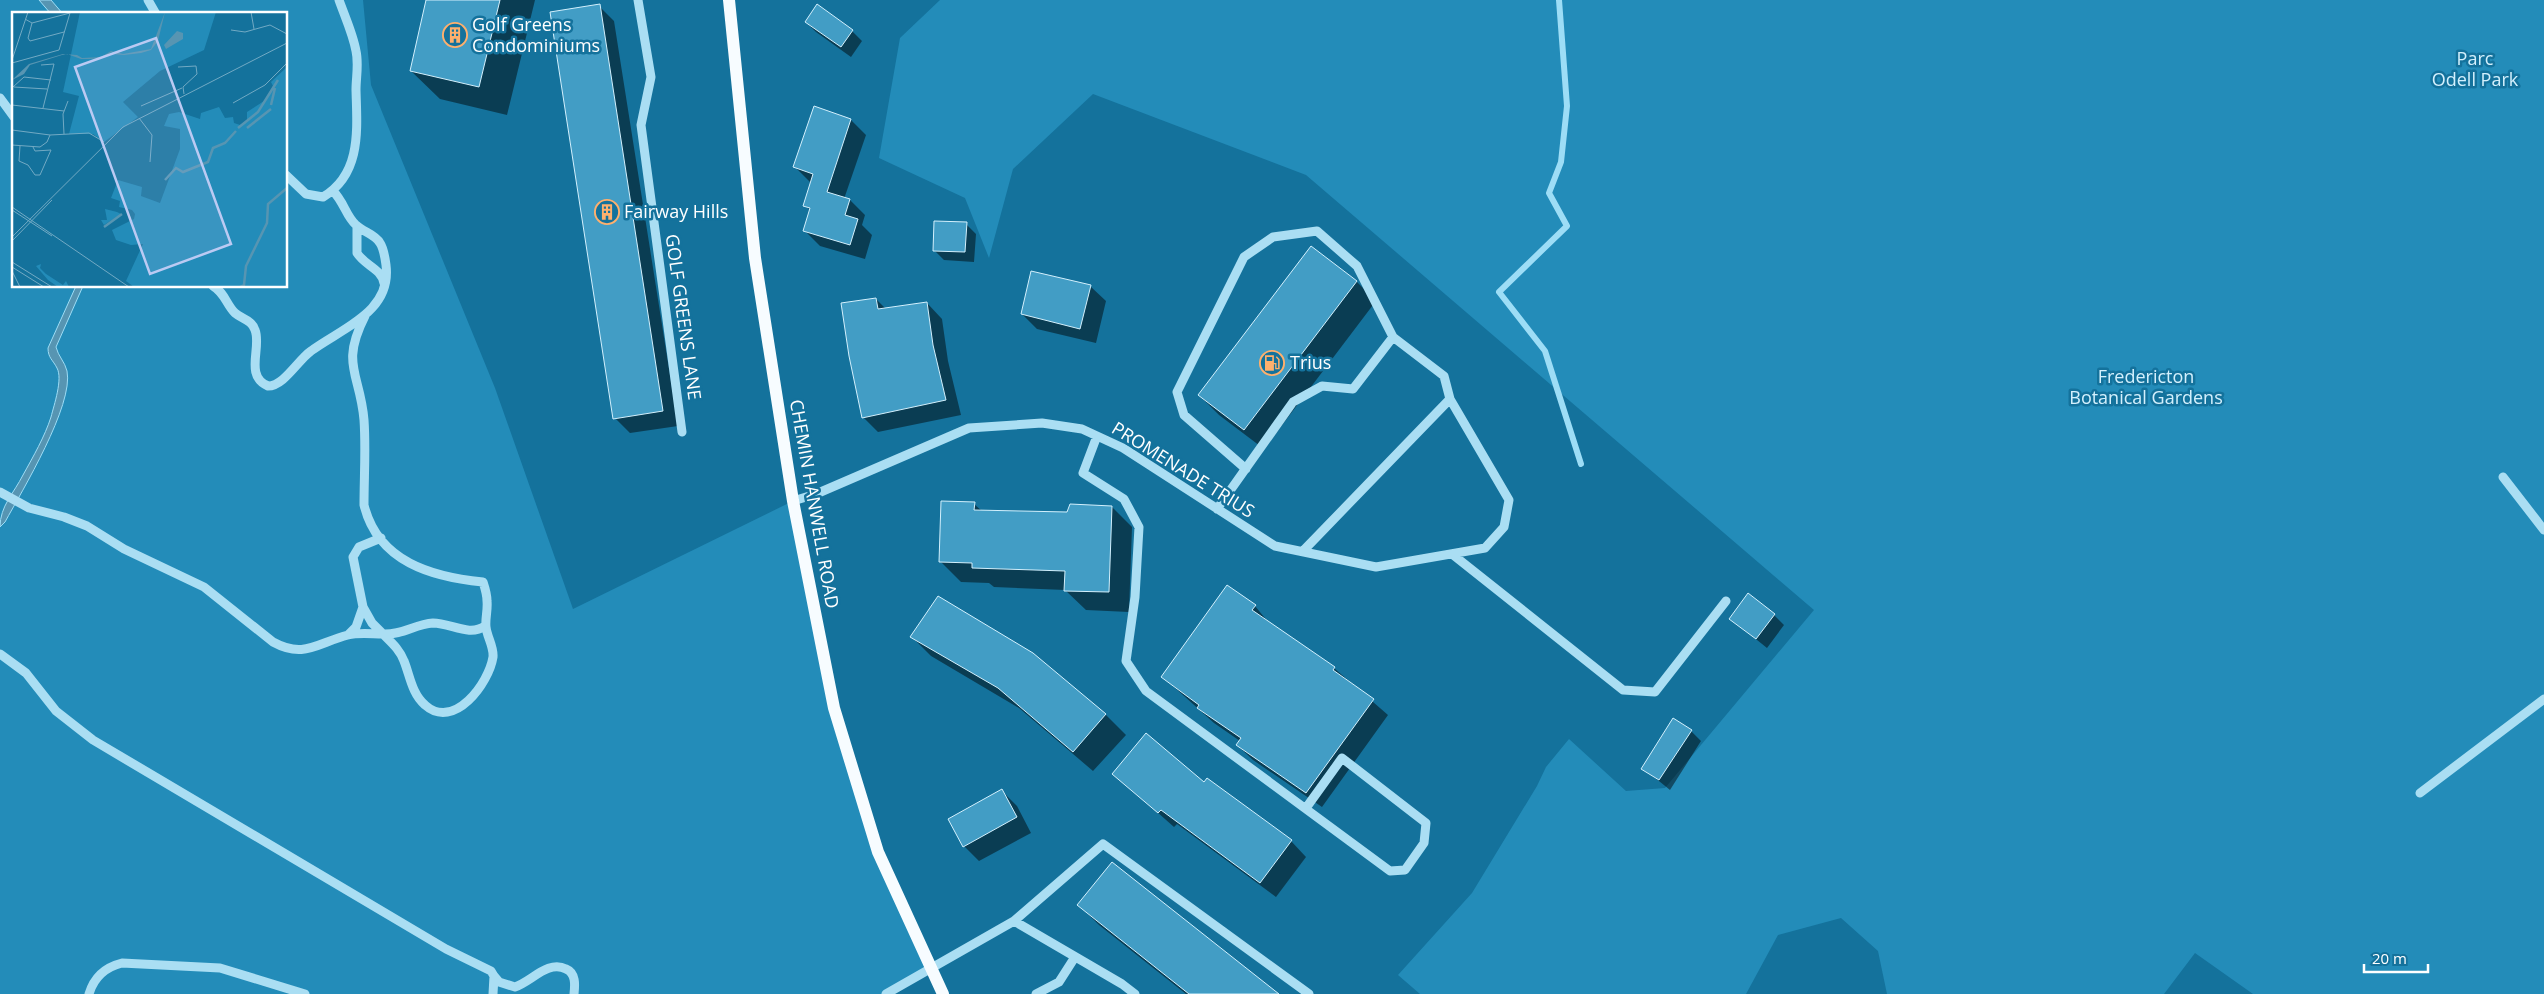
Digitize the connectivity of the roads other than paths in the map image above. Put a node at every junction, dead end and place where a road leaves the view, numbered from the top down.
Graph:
1 (148, 0) edge
2 (339, 0) edge
3 (638, 0) edge
4 (729, 0) edge
5 (155, 12) edge
6 (0, 98) edge
7 (12, 114) edge
8 (288, 177) edge
9 (333, 191) junction
10 (357, 226) junction
11 (385, 286) junction
12 (216, 288) edge
13 (365, 316) junction
14 (1393, 337) junction
15 (1450, 399) junction
16 (682, 432) dead end
17 (1097, 436) junction
18 (1246, 469) junction
19 (2503, 477) dead end
20 (0, 493) edge
21 (793, 501) junction
22 (1217, 509) junction
23 (2544, 530) edge
24 (381, 538) junction
25 (1303, 551) junction
26 (1452, 554) junction
27 (1726, 601) dead end
28 (363, 607) junction
29 (485, 626) junction
30 (383, 634) junction
31 (347, 635) junction
32 (0, 654) edge
33 (2544, 699) edge
34 (2420, 793) dead end
35 (1306, 808) junction
36 (1014, 921) junction
37 (1075, 956) junction
38 (930, 969) junction
39 (494, 976) junction
40 (89, 993) edge
41 (305, 994) edge
42 (493, 994) edge
43 (574, 994) edge
44 (886, 994) edge
45 (943, 994) edge
46 (1036, 994) edge
47 (1135, 994) edge
48 (1309, 994) edge

1 - 5 street
2 - 9 street
3 - 16 street, GOLF GREENS LANE
4 - 21 main road, CHEMIN HANWELL ROAD
6 - 7 street
8 - 9 street
9 - 10 street
10 - 11 street
10 - 11 street
11 - 13 street
12 - 13 street
13 - 24 street
14 - 15 street, PROMENADE TRIUS
14 - 18 street
14 - 18 street
15 - 25 street
15 - 26 street, PROMENADE TRIUS
17 - 21 street, PROMENADE TRIUS
17 - 22 street, PROMENADE TRIUS
17 - 35 street
18 - 22 street
19 - 23 street
20 - 31 street
21 - 38 main road, CHEMIN HANWELL ROAD
22 - 25 street, PROMENADE TRIUS
24 - 28 street
24 - 29 street
25 - 26 street, PROMENADE TRIUS
26 - 27 street
28 - 30 street
28 - 31 street
29 - 30 street
29 - 30 street
30 - 31 street
32 - 39 street
33 - 34 street
35 - 35 street
36 - 37 street
36 - 38 street
36 - 48 street
37 - 46 street
37 - 47 street
38 - 44 street
38 - 45 main road, CHEMIN HANWELL ROAD
39 - 42 street
39 - 43 street
40 - 41 street

